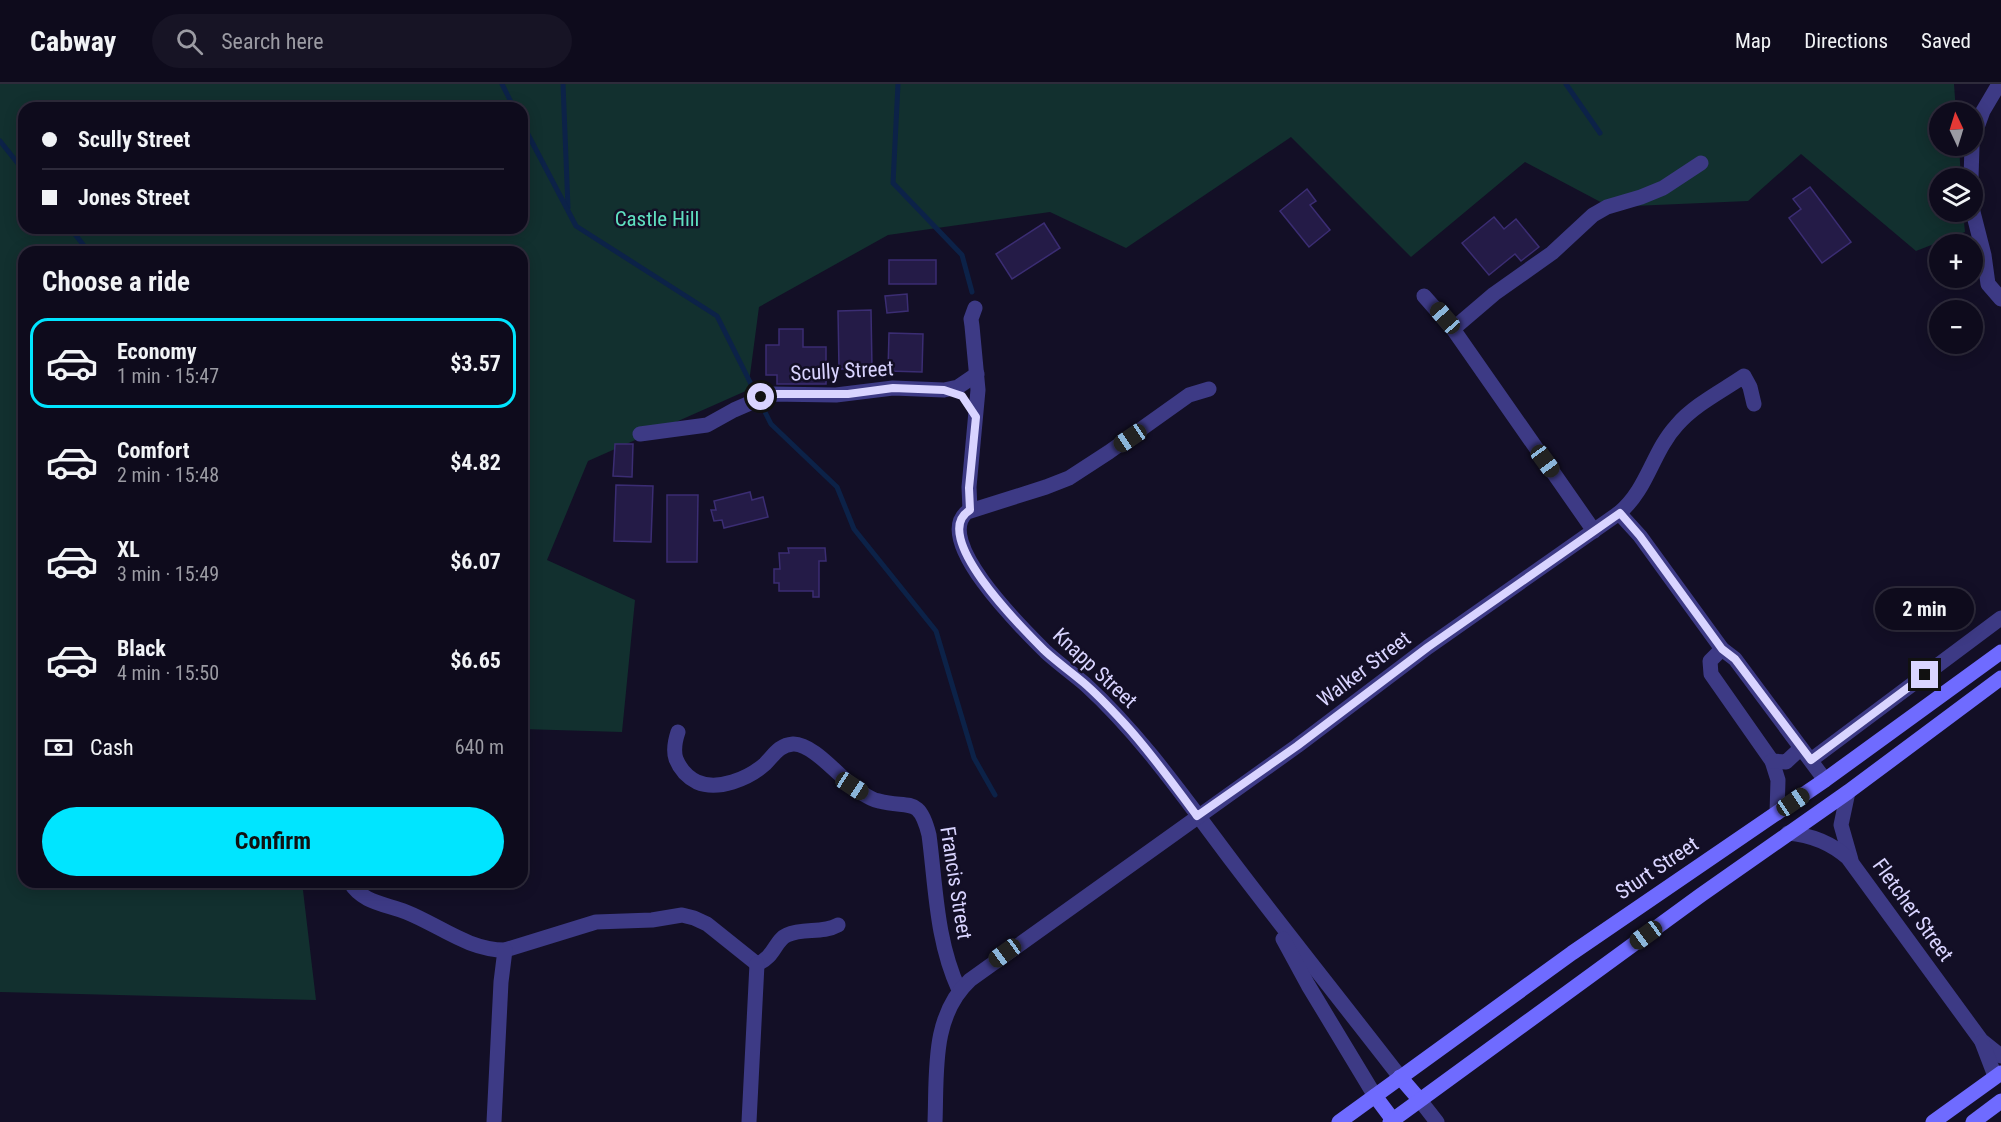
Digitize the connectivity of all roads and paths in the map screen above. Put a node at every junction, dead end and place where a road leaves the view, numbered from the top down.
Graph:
1 (1999, 84) edge
2 (1983, 111) edge
3 (1701, 163) dead end
4 (1976, 222) edge
5 (1424, 296) dead end
6 (2001, 299) edge
7 (975, 308) dead end
8 (1453, 329) junction
9 (977, 374) junction
10 (1209, 389) dead end
11 (944, 390) junction
12 (1754, 404) dead end
13 (976, 417) junction
14 (640, 434) dead end
15 (970, 510) junction
16 (1620, 513) junction
17 (1594, 531) junction
18 (2001, 618) edge
19 (1722, 649) junction
20 (2001, 652) edge
21 (2001, 678) edge
22 (678, 732) dead end
23 (1806, 754) junction
24 (1772, 761) junction
25 (1825, 780) junction
26 (1848, 792) junction
27 (1777, 813) junction
28 (1197, 816) junction
29 (1788, 833) junction
30 (1854, 865) junction
31 (1686, 873) junction
32 (356, 888) edge
33 (1701, 895) junction
34 (1269, 909) junction
35 (838, 925) dead end
36 (505, 950) junction
37 (757, 964) junction
38 (959, 990) junction
39 (1363, 1029) junction
40 (1982, 1042) junction
41 (1343, 1045) junction
42 (2001, 1056) edge
43 (1400, 1077) junction
44 (1999, 1079) edge
45 (1375, 1096) junction
46 (1419, 1099) junction
47 (2001, 1101) edge
48 (1392, 1121) edge
49 (494, 1122) edge
50 (749, 1122) edge
51 (936, 1122) edge
52 (1339, 1122) edge
53 (1437, 1122) edge
54 (1933, 1122) edge
55 (1973, 1122) edge

1 - 2 street
3 - 8 street
4 - 6 street
5 - 8 street
7 - 9 street
8 - 17 street
9 - 11 street, Scully Street
9 - 13 street
10 - 15 street
11 - 13 street
11 - 14 street, Scully Street
12 - 16 street, Walker Street
13 - 15 street
15 - 28 street, Knapp Street
16 - 17 street, Walker Street
16 - 19 street
17 - 28 street, Walker Street
18 - 23 street
19 - 23 street
19 - 24 street
20 - 25 main road, Sturt Street
21 - 26 main road
22 - 38 street, Francis Street
23 - 24 street
23 - 25 street
24 - 27 street
25 - 27 main road, Sturt Street
26 - 29 main road
26 - 30 street
27 - 31 main road, Sturt Street
28 - 34 street, Knapp Street
28 - 38 street, Walker Street
29 - 30 street, Fletcher Street
29 - 33 main road
30 - 40 street, Fletcher Street
31 - 33 main road
31 - 43 main road, Sturt Street
32 - 36 street
33 - 46 main road
34 - 39 street, Knapp Street
34 - 41 street, Knapp Street
35 - 37 street
36 - 37 street
36 - 49 street
37 - 50 street
38 - 51 street
39 - 41 street
39 - 43 street, Knapp Street
40 - 42 street, Fletcher Street
40 - 44 street, Fletcher Street
41 - 45 street, Knapp Street
43 - 45 main road, Sturt Street
43 - 46 main road
44 - 54 main road
45 - 48 main road
45 - 52 main road, Sturt Street
46 - 48 main road
46 - 53 street
47 - 55 main road

